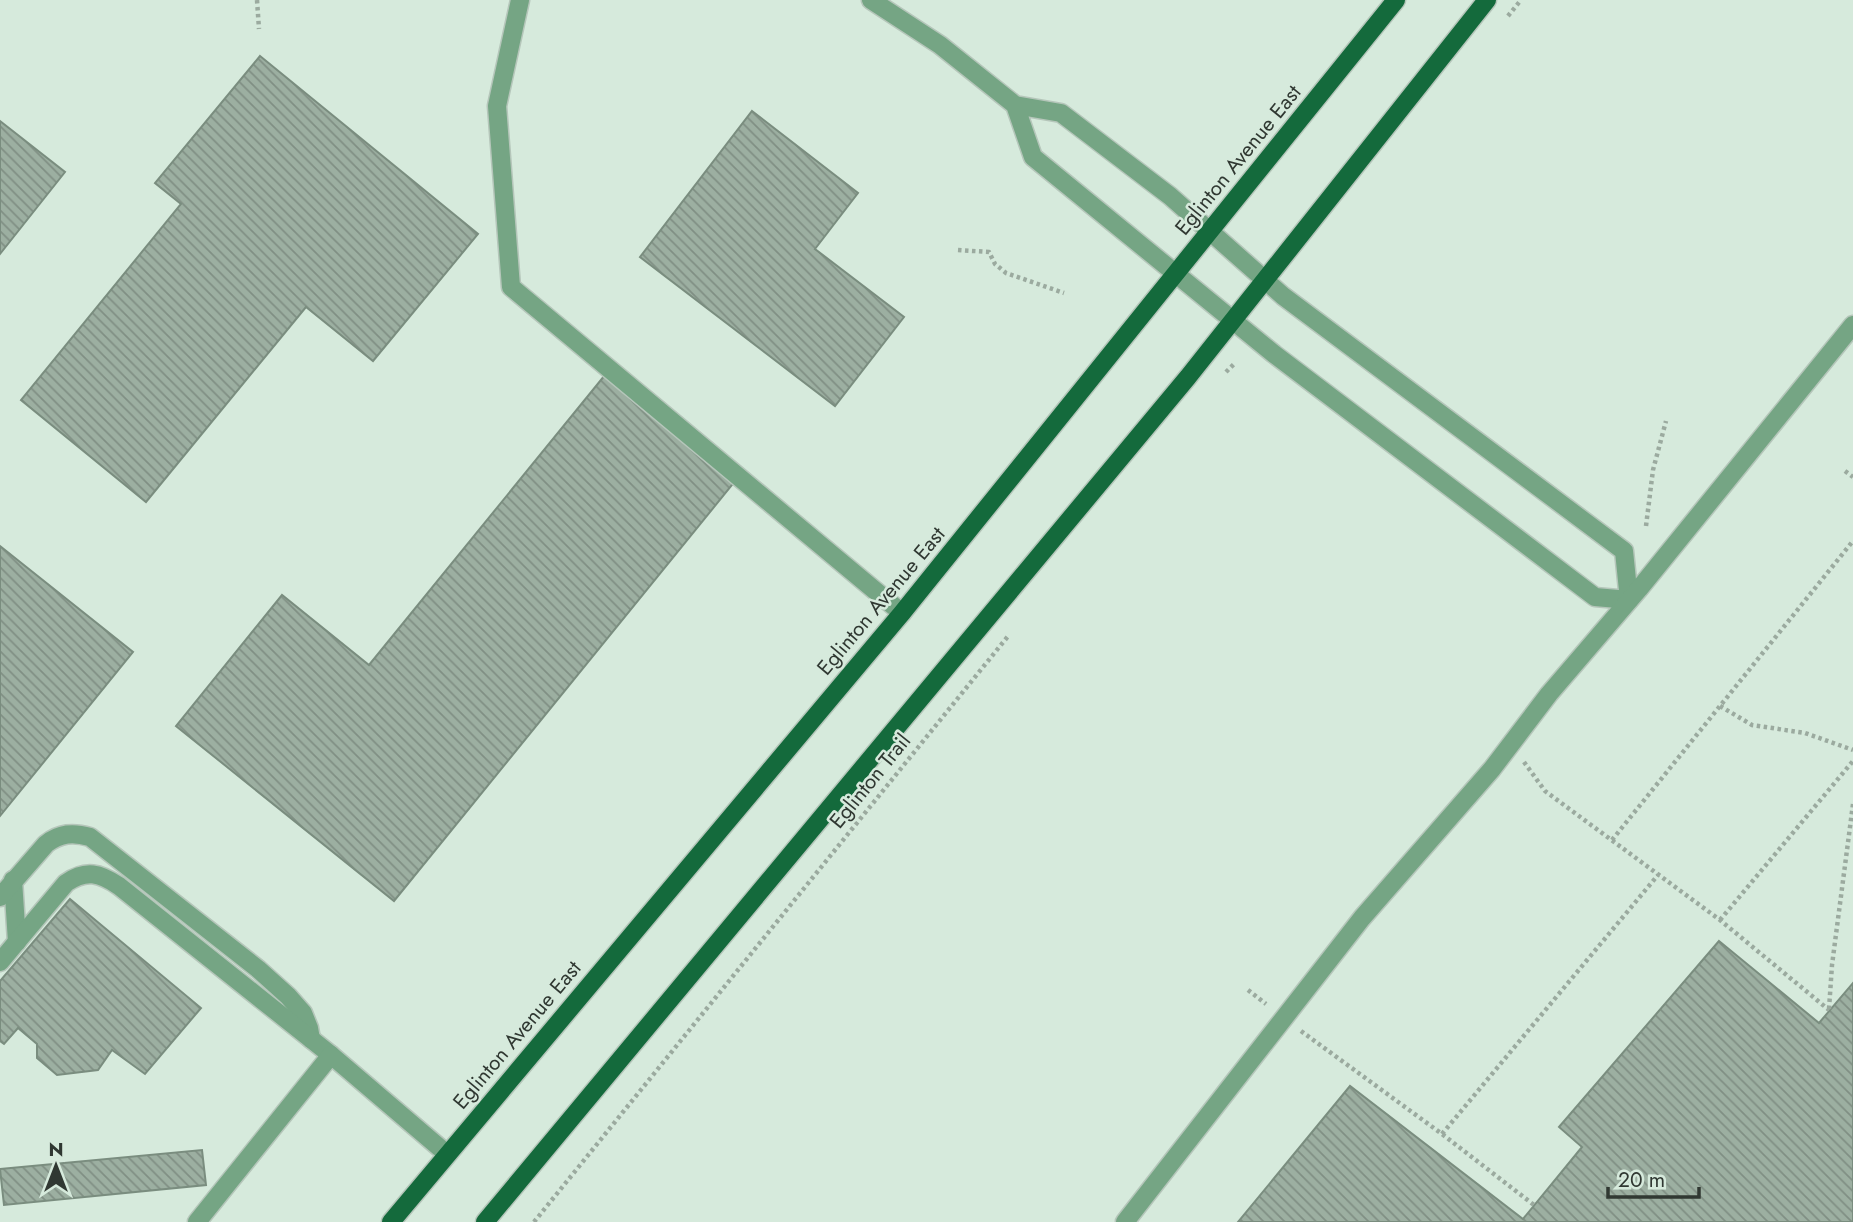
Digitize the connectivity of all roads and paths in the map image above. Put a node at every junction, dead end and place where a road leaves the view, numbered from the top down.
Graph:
1 (257, 0) edge
2 (520, 0) edge
3 (871, 0) edge
4 (1396, 0) edge
5 (1488, 0) edge
6 (259, 29) dead end
7 (1015, 105) junction
8 (1210, 231) junction
9 (958, 250) dead end
10 (1175, 274) junction
11 (1265, 279) junction
12 (1064, 293) dead end
13 (1232, 321) junction
14 (1853, 325) edge
15 (1234, 364) dead end
16 (1224, 373) dead end
17 (1666, 421) dead end
18 (1845, 471) dead end
19 (1853, 477) edge
20 (1646, 526) dead end
21 (1853, 541) edge
22 (1629, 600) junction
23 (902, 612) junction
24 (1014, 628) dead end
25 (1720, 706) junction
26 (1512, 744) junction
27 (1853, 750) edge
28 (1853, 761) edge
29 (1853, 804) edge
30 (1612, 840) junction
31 (1658, 875) junction
32 (13, 880) junction
33 (0, 897) edge
34 (1720, 920) junction
35 (17, 942) junction
36 (0, 962) edge
37 (1248, 989) dead end
38 (1284, 1019) junction
39 (311, 1039) junction
40 (331, 1055) junction
41 (1442, 1134) junction
42 (447, 1154) junction
43 (1534, 1205) dead end
44 (197, 1222) edge
45 (391, 1222) edge
46 (485, 1222) edge
47 (534, 1222) edge
48 (1125, 1222) edge

1 - 6 path
2 - 23 street
3 - 7 street
4 - 8 main road, Eglinton Avenue East
5 - 11 main road
7 - 8 street
7 - 10 street
8 - 10 main road, Eglinton Avenue East
8 - 11 street
9 - 12 path
10 - 13 street
10 - 23 main road, Eglinton Avenue East
11 - 13 main road
11 - 22 street
13 - 22 street
13 - 46 main road
14 - 22 street
15 - 16 path
17 - 20 path
18 - 19 path
21 - 25 path
22 - 26 street
23 - 42 main road, Eglinton Avenue East
24 - 47 path, Eglinton Trail
25 - 27 path
25 - 30 path
26 - 30 path
26 - 38 street
28 - 34 path
29 - 34 path
30 - 31 path
31 - 34 path
31 - 41 path
32 - 33 street
32 - 35 street
32 - 39 street
35 - 36 street
35 - 39 street
37 - 38 path
38 - 41 path
38 - 48 street
39 - 40 street
40 - 42 street
40 - 44 street
41 - 43 path
42 - 45 main road, Eglinton Avenue East

